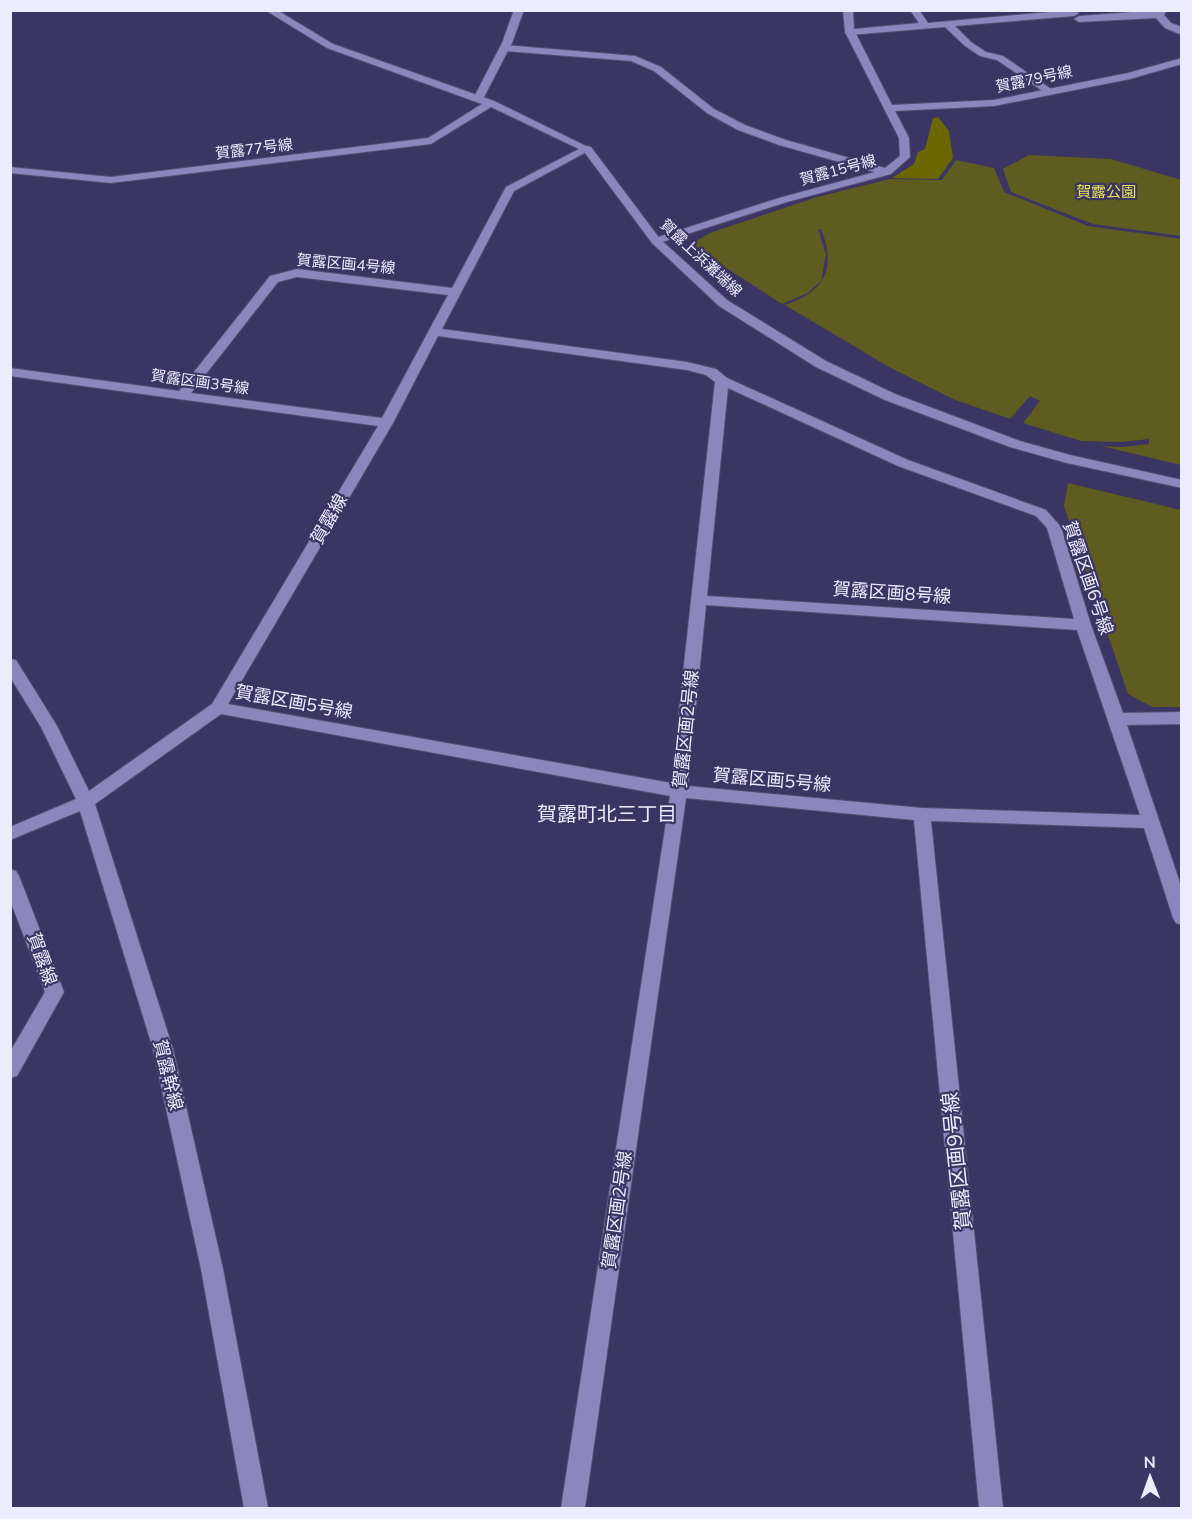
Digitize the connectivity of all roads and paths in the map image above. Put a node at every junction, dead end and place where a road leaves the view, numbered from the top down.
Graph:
1 (269, 10) edge
2 (519, 10) edge
3 (848, 10) edge
4 (914, 10) edge
5 (1161, 13) edge
6 (948, 24) junction
7 (926, 27) junction
8 (1181, 31) edge
9 (850, 32) junction
10 (505, 48) junction
11 (1182, 61) edge
12 (1047, 91) junction
13 (478, 99) junction
14 (490, 104) junction
15 (890, 108) junction
16 (587, 149) junction
17 (10, 170) edge
18 (887, 172) junction
19 (656, 242) junction
20 (456, 292) junction
21 (434, 332) junction
22 (10, 372) edge
23 (722, 381) junction
24 (182, 396) junction
25 (386, 423) junction
26 (1182, 484) edge
27 (699, 600) junction
28 (1083, 625) junction
29 (10, 664) edge
30 (218, 708) junction
31 (1182, 718) edge
32 (1117, 719) junction
33 (679, 791) junction
34 (86, 802) junction
35 (922, 814) junction
36 (1149, 822) junction
37 (10, 834) edge
38 (10, 876) edge
39 (1182, 918) edge
40 (10, 1070) edge
41 (256, 1509) edge
42 (573, 1509) edge
43 (991, 1509) edge

1 - 13 street, 賀露上浜灘端線
2 - 10 street
3 - 9 street, 賀露15号線
4 - 7 street
5 - 6 street
5 - 8 street
6 - 7 street
6 - 12 street
7 - 9 street
9 - 15 street, 賀露15号線
10 - 13 street
10 - 18 street
11 - 12 street, 賀露79号線
12 - 15 street, 賀露79号線
13 - 14 street, 賀露上浜灘端線
14 - 16 street, 賀露上浜灘端線
14 - 17 street, 賀露77号線
15 - 18 street, 賀露15号線
16 - 19 street, 賀露上浜灘端線
16 - 20 street, 賀露線
18 - 19 street, 賀露15号線
19 - 26 street, 賀露上浜灘端線
20 - 21 street, 賀露線
20 - 24 street, 賀露区画4号線
21 - 23 street
21 - 25 street, 賀露線
22 - 24 street, 賀露区画3号線
23 - 27 street, 賀露区画2号線
23 - 28 street, 賀露区画6号線
24 - 25 street, 賀露区画3号線
25 - 30 street, 賀露線
27 - 28 street, 賀露区画8号線
27 - 33 street, 賀露区画2号線
28 - 32 street, 賀露区画6号線
29 - 34 street, 賀露幹線
30 - 33 street, 賀露区画5号線
30 - 34 street, 賀露線
31 - 32 street
32 - 36 street, 賀露区画6号線
33 - 35 street, 賀露区画5号線
33 - 42 street, 賀露区画2号線
34 - 37 street, 賀露線
34 - 41 street, 賀露幹線
35 - 36 street, 賀露区画5号線
35 - 43 street, 賀露区画9号線
36 - 39 street, 賀露区画6号線
38 - 40 street, 賀露線

